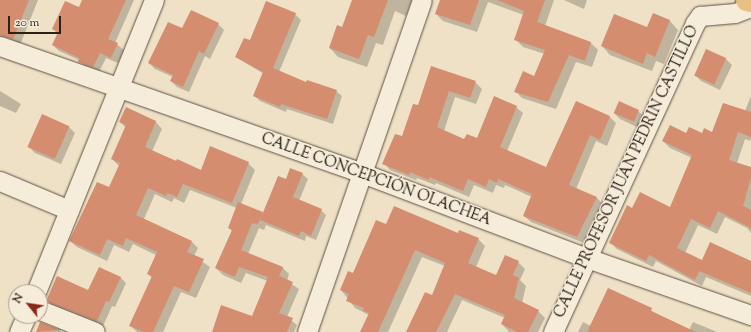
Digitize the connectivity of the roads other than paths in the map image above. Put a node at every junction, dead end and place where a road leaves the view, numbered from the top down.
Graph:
1 (154, 0) edge
2 (422, 0) edge
3 (747, 0) edge
4 (751, 1) edge
5 (751, 7) edge
6 (0, 46) edge
7 (119, 88) junction
8 (362, 173) junction
9 (0, 181) edge
10 (69, 210) junction
11 (587, 258) junction
12 (39, 284) edge
13 (48, 313) edge
14 (751, 315) edge
15 (95, 332) edge
16 (307, 332) edge
17 (553, 332) edge

1 - 7 street
2 - 8 street
3 - 4 main road
5 - 11 street, CALLE PROFESOR JUAN PEDRIN CASTILLO
6 - 7 street, CALLE CONCEPCIÓN OLACHEA
7 - 8 street, CALLE CONCEPCIÓN OLACHEA
7 - 10 street
8 - 11 street, CALLE CONCEPCIÓN OLACHEA
8 - 16 street
9 - 10 street
10 - 12 street
11 - 14 street, CALLE CONCEPCIÓN OLACHEA
11 - 17 street, CALLE PROFESOR JUAN PEDRIN CASTILLO
13 - 15 street

